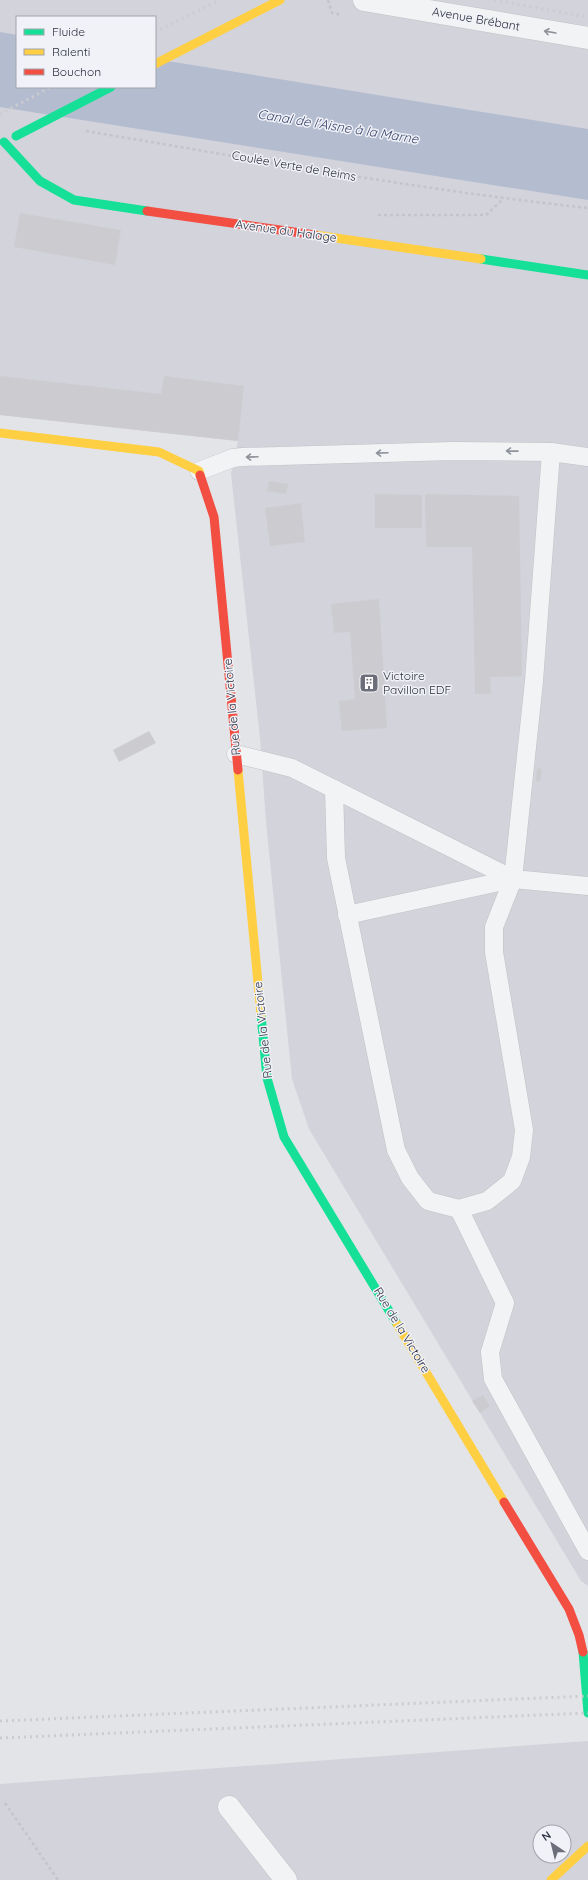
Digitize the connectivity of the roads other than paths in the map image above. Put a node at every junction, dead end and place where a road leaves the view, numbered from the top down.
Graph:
1 (280, 0) edge
2 (364, 0) edge
3 (588, 38) edge
4 (156, 63) edge
5 (109, 88) edge
6 (2, 144) edge
7 (588, 275) edge
8 (0, 433) edge
9 (551, 452) junction
10 (588, 457) edge
11 (199, 471) junction
12 (236, 754) junction
13 (334, 789) junction
14 (514, 879) junction
15 (588, 886) edge
16 (348, 915) junction
17 (459, 1209) junction
18 (588, 1551) edge
19 (582, 1623) edge
20 (588, 1713) edge
21 (229, 1807) dead end
22 (588, 1846) edge
23 (286, 1880) edge
24 (551, 1880) edge

1 - 4 street
3 -> 2 street, Avenue Brébant
5 - 6 street, bridge
6 - 7 street, Avenue du Halage
8 - 11 street
9 - 10 lane
9 -> 11 lane
9 - 14 lane
11 - 12 street, Rue de la Victoire
12 - 13 lane
12 - 19 street, Rue de la Victoire
13 - 14 lane
13 - 16 lane
14 - 15 lane
14 - 16 lane
14 - 17 lane
16 - 17 lane
17 - 18 lane
19 - 20 street, Rue de la Victoire
21 - 23 street
22 - 24 street

